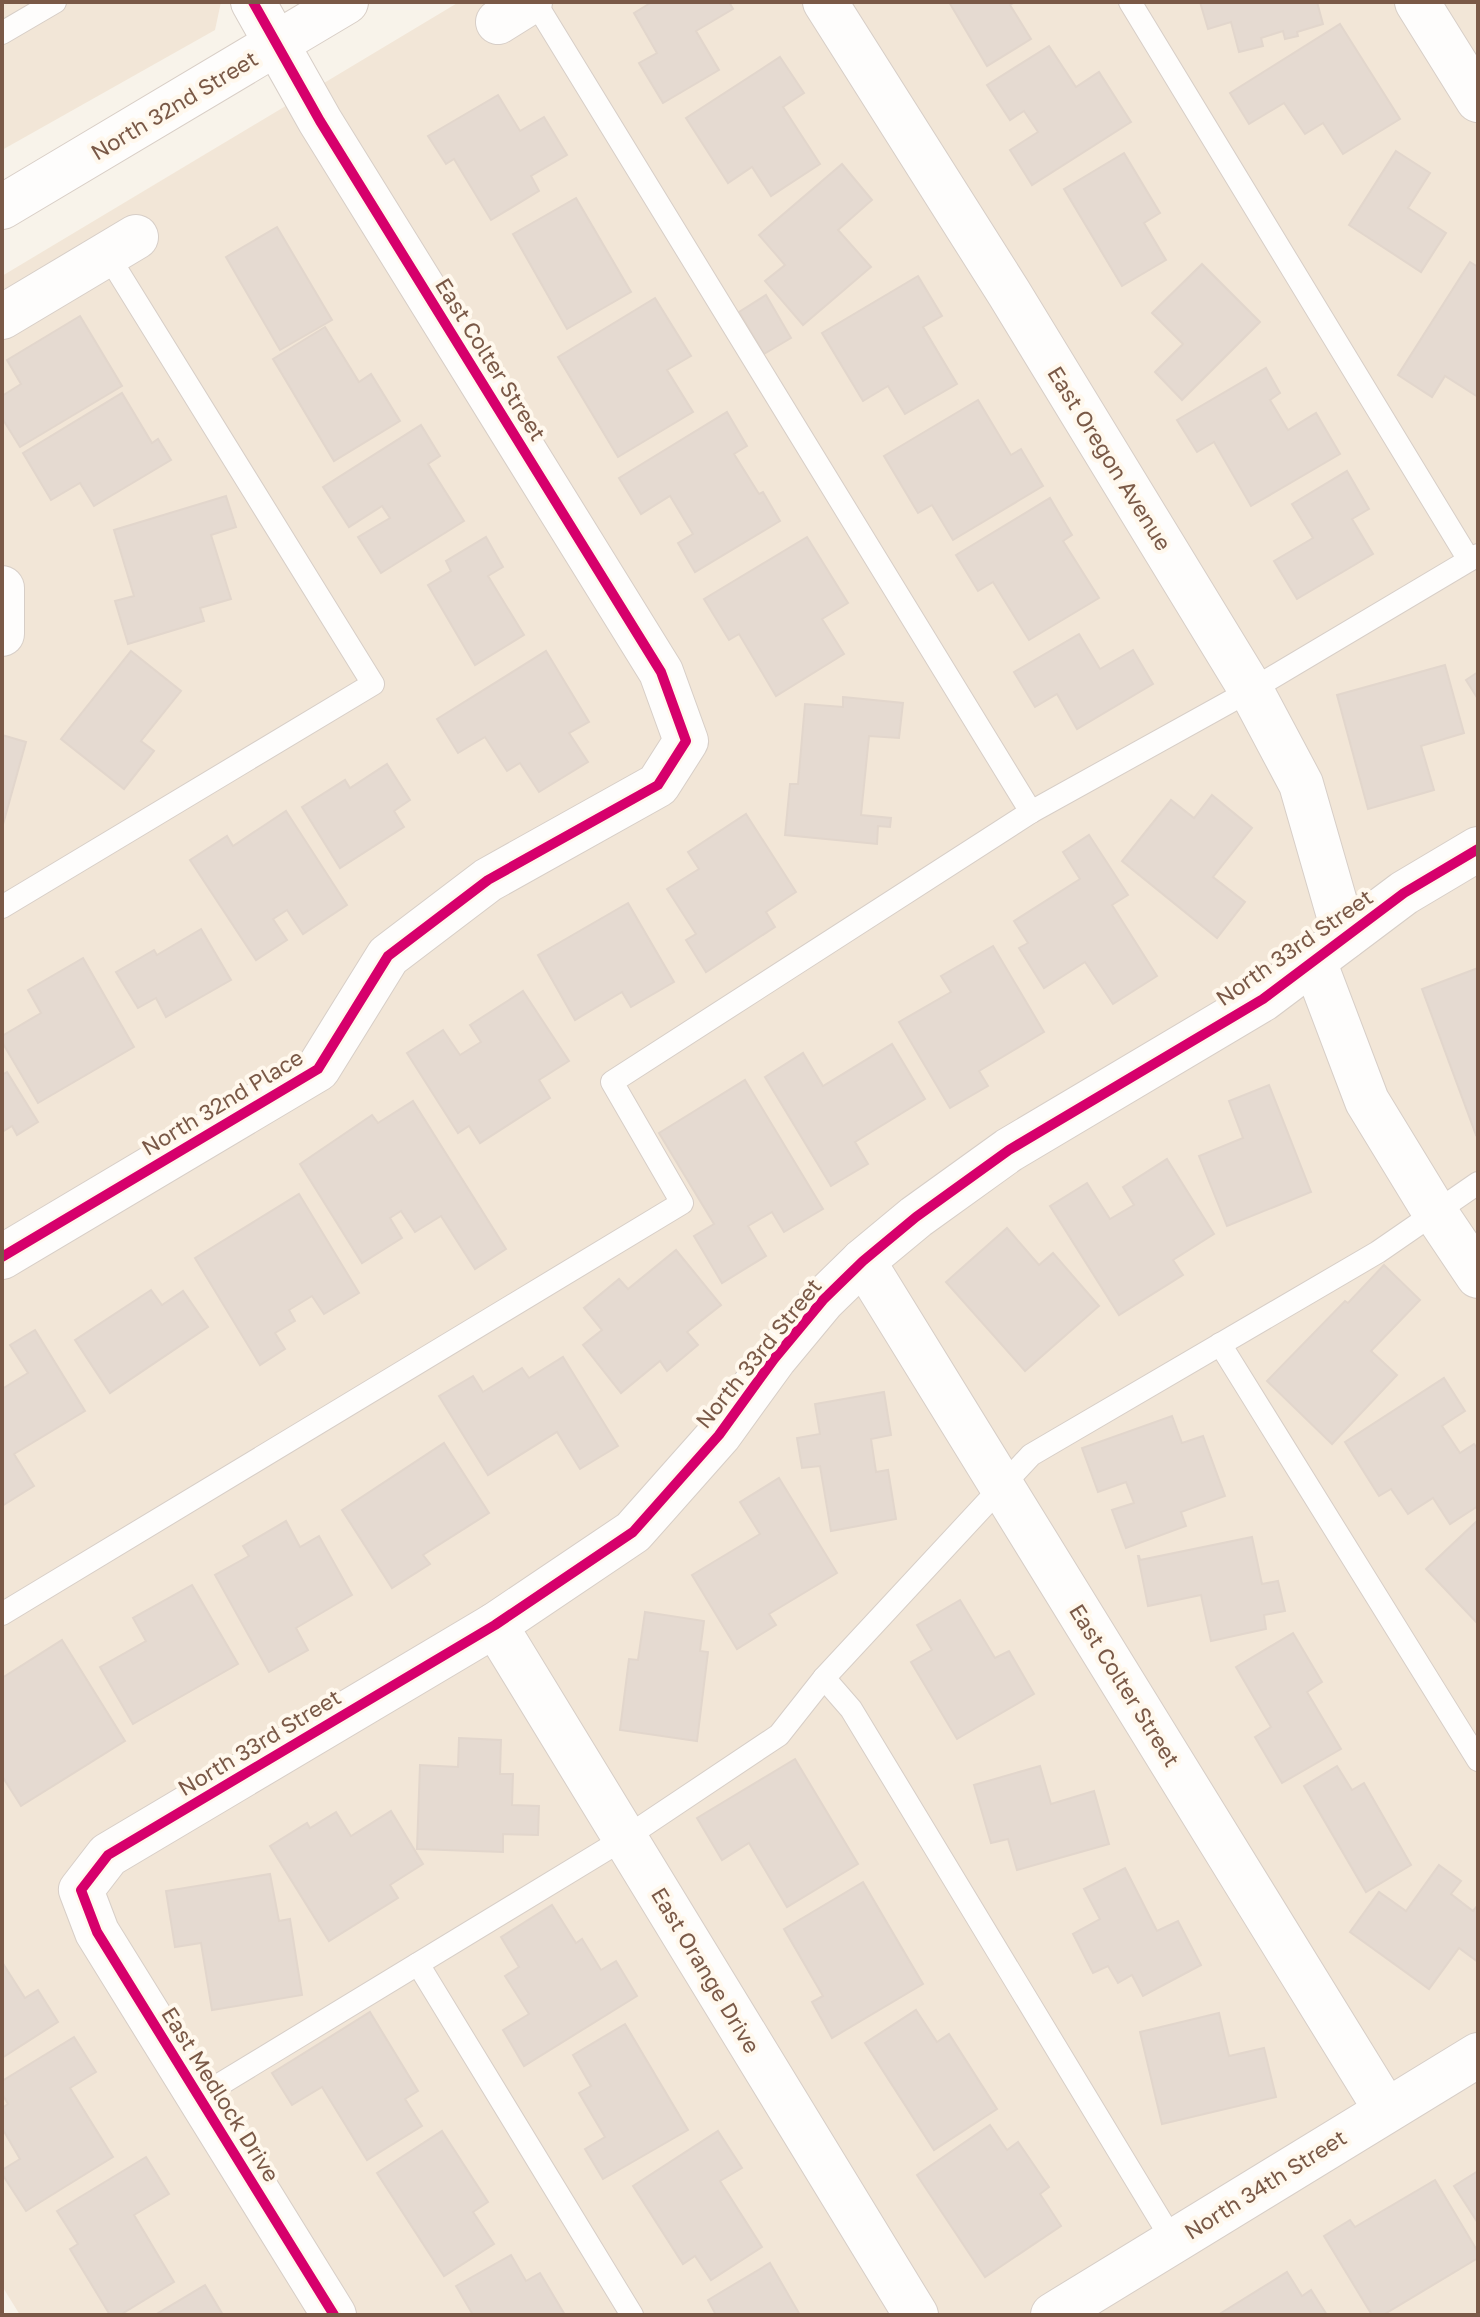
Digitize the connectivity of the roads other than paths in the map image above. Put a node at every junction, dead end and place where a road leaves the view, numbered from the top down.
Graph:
1 (55, 2) edge
2 (253, 2) edge
3 (346, 2) edge
4 (825, 2) edge
5 (1130, 2) edge
6 (1417, 2) edge
7 (521, 9) edge
8 (2, 33) edge
9 (277, 44) junction
10 (1478, 100) edge
11 (2, 207) edge
12 (121, 246) joint
13 (2, 317) edge
14 (1474, 557) edge
15 (2, 588) edge
16 (2, 634) edge
17 (1251, 690) junction
18 (686, 741) joint
19 (1031, 812) junction
20 (1478, 849) edge
21 (2, 907) edge
22 (1329, 949) junction
23 (1478, 1183) edge
24 (1435, 1212) junction
25 (2, 1257) edge
26 (863, 1261) junction
27 (1478, 1276) edge
28 (1220, 1344) junction
29 (1003, 1487) junction
30 (2, 1614) edge
31 (495, 1625) junction
32 (824, 1678) junction
33 (1478, 1760) edge
34 (625, 1838) junction
35 (81, 1890) joint
36 (418, 1964) junction
37 (1478, 2055) edge
38 (199, 2097) junction
39 (1386, 2110) junction
40 (1173, 2241) junction
41 (334, 2315) edge
42 (632, 2315) edge
43 (916, 2315) edge
44 (1053, 2315) edge

1 - 8 lane
2 - 9 street, East Colter Street
3 - 9 street, North 32nd Street
4 - 17 street, East Oregon Avenue
5 - 14 lane
6 - 10 street
7 - 19 lane
9 - 11 street, North 32nd Street
9 - 18 street, East Colter Street
12 - 13 street
12 - 21 lane
14 - 17 lane
15 - 16 street
17 - 19 lane
17 - 22 street, East Oregon Avenue
18 - 25 street, North 32nd Place
19 - 30 lane
20 - 22 street, North 33rd Street
22 - 24 street, East Oregon Avenue
22 - 26 street, North 33rd Street
23 - 24 lane
24 - 27 street, East Oregon Avenue
24 - 28 lane
26 - 29 street, East Colter Street
26 - 31 street, North 33rd Street
28 - 29 lane
28 - 33 lane
29 - 32 lane
29 - 39 street, East Colter Street
31 - 34 street, East Orange Drive
31 - 35 street, North 33rd Street
32 - 34 lane
32 - 40 lane
34 - 36 lane
34 - 43 street, East Orange Drive
35 - 38 street, East Medlock Drive
36 - 38 lane
36 - 42 lane
37 - 39 street, North 34th Street
38 - 41 street, East Medlock Drive
39 - 40 street, North 34th Street
40 - 44 street, North 34th Street

